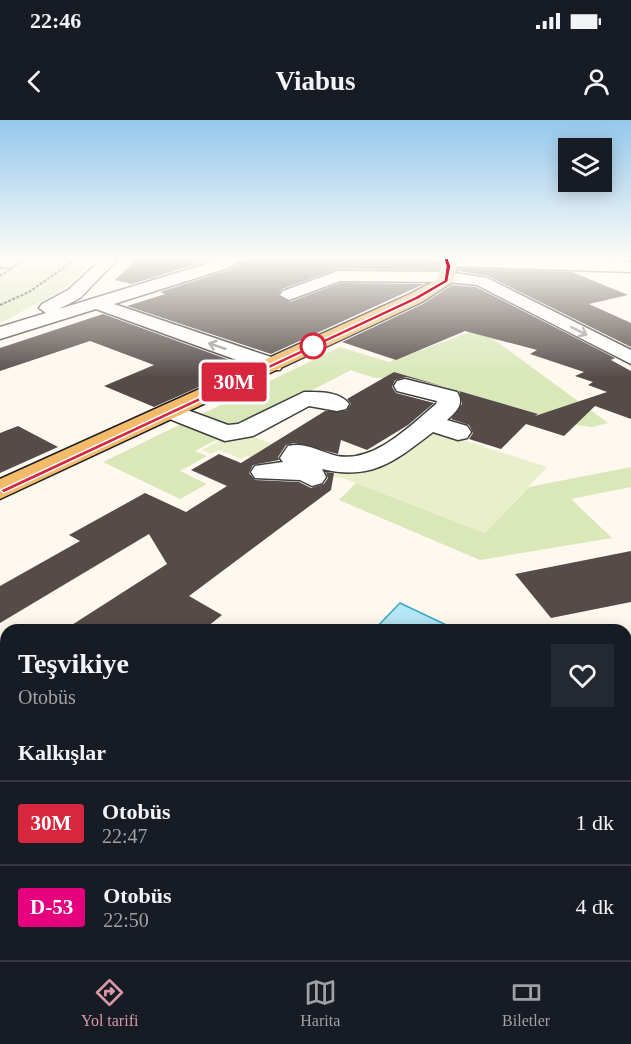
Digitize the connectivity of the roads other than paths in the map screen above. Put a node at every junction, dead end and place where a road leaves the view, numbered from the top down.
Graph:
1 (66, 298) edge
2 (117, 298) edge
3 (416, 298) edge
4 (515, 298) edge
5 (98, 304) junction
6 (3, 332) edge
7 (631, 358) edge
8 (272, 365) junction
9 (410, 386) dead end
10 (337, 404) dead end
11 (171, 411) junction
12 (244, 431) junction
13 (0, 490) edge

1 - 6 street
2 - 5 street
3 - 8 main road
4 -> 7 street
5 - 6 street
8 -> 5 street
8 - 11 main road
9 - 12 street
10 - 12 street
11 - 12 street
11 - 13 main road

